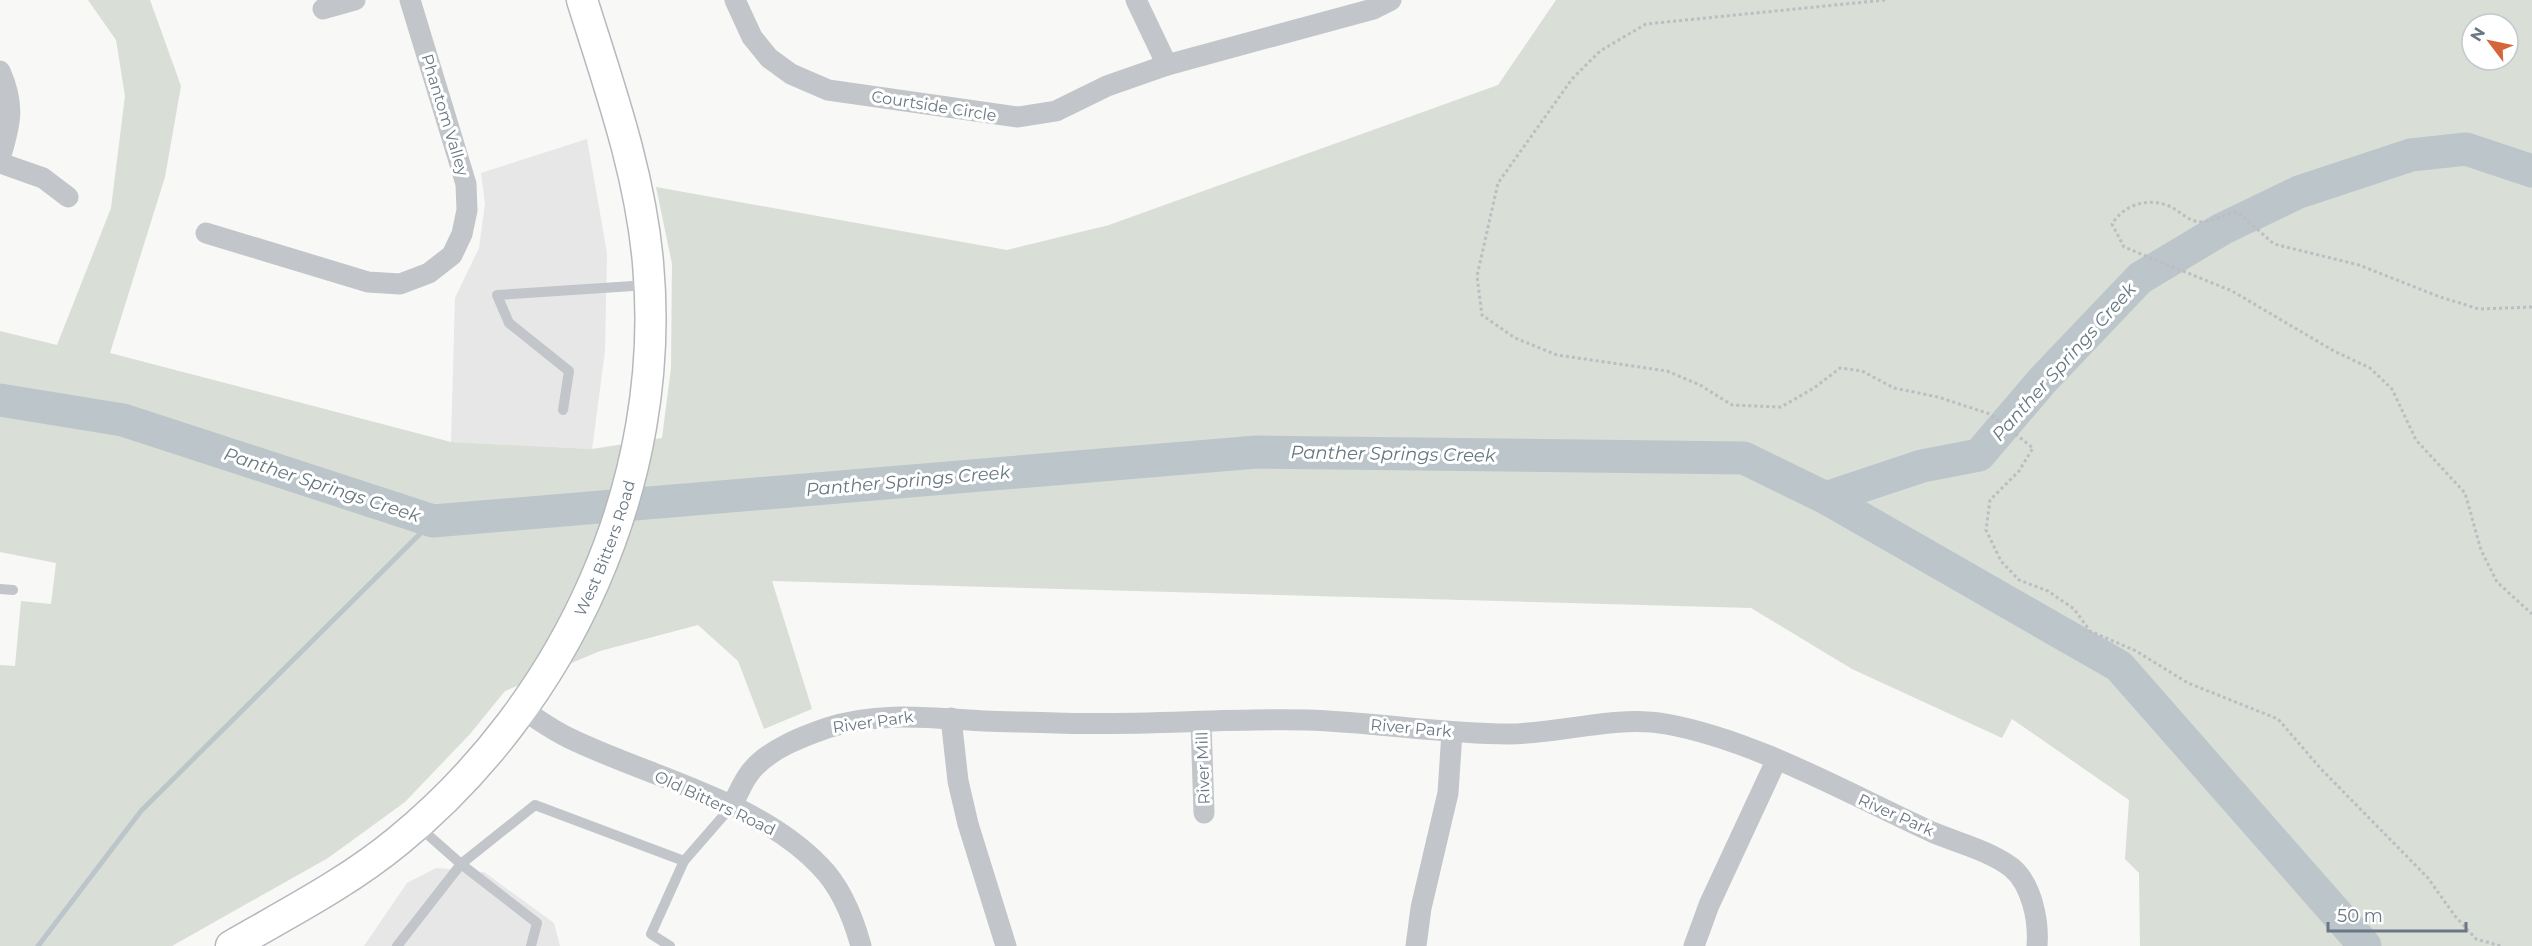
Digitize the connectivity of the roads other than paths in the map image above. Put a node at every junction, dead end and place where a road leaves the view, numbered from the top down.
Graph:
1 (355, 0) edge
2 (410, 0) edge
3 (582, 0) edge
4 (735, 0) edge
5 (1136, 0) edge
6 (1391, 0) edge
7 (323, 9) dead end
8 (1167, 65) junction
9 (0, 71) edge
10 (0, 158) edge
11 (0, 163) edge
12 (68, 196) dead end
13 (206, 233) dead end
14 (648, 285) junction
15 (563, 410) dead end
16 (0, 589) edge
17 (13, 590) dead end
18 (522, 709) junction
19 (951, 718) junction
20 (1201, 723) junction
21 (1452, 732) junction
22 (1776, 761) junction
23 (731, 807) junction
24 (1204, 813) dead end
25 (416, 825) junction
26 (684, 861) junction
27 (461, 864) junction
28 (231, 946) edge
29 (397, 946) edge
30 (531, 946) edge
31 (670, 946) edge
32 (861, 946) edge
33 (1006, 946) edge
34 (1416, 946) edge
35 (1694, 946) edge
36 (2037, 946) edge

1 - 7 street
2 - 13 street, Phantom Valley
3 - 14 main road, West Bitters Road
4 - 8 street, Courtside Circle
5 - 8 street
6 - 8 street, Courtside Circle
9 - 10 street
11 - 12 street
14 - 15 lane
14 - 18 main road, West Bitters Road
16 - 17 lane
18 - 23 street, Old Bitters Road
18 - 25 main road, West Bitters Road
19 - 20 street, River Park
19 - 23 street, River Park
19 - 33 street
20 - 21 street, River Park
20 - 24 street, River Mill
21 - 22 street, River Park
21 - 34 street
22 - 35 street
22 - 36 street, River Park
23 - 26 lane
23 - 32 street, Old Bitters Road
25 - 27 lane
25 - 28 main road, West Bitters Road
26 - 27 lane
26 - 31 lane
27 - 29 lane
27 - 30 lane

